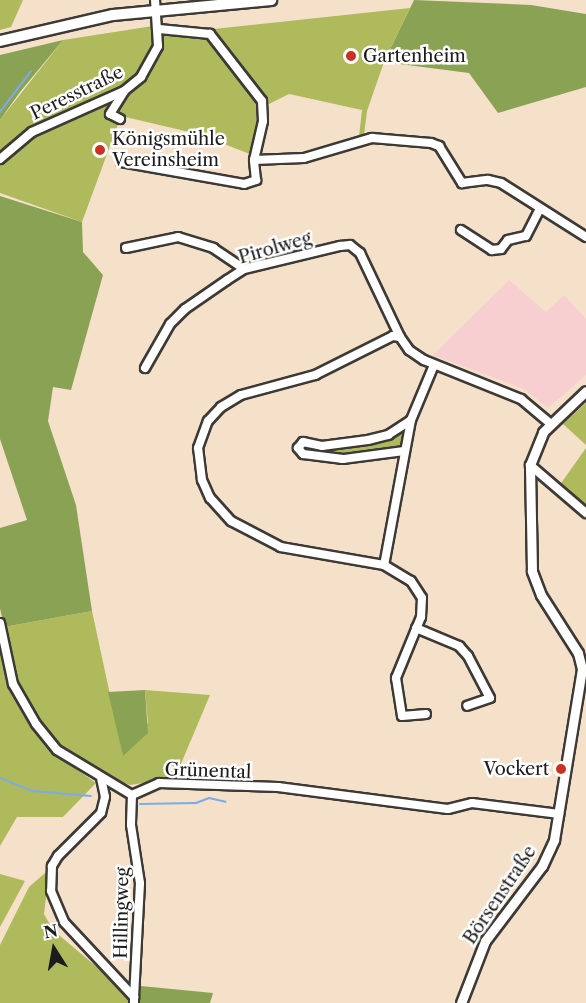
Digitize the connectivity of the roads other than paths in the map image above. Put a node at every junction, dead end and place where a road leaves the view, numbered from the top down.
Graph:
1 (271, 0) edge
2 (156, 5) edge
3 (159, 29) junction
4 (0, 41) edge
5 (124, 91) junction
6 (120, 119) dead end
7 (0, 159) edge
8 (254, 160) junction
9 (121, 162) dead end
10 (540, 209) junction
11 (461, 230) dead end
12 (586, 237) edge
13 (126, 249) dead end
14 (244, 269) junction
15 (400, 337) junction
16 (434, 365) junction
17 (145, 368) dead end
18 (586, 391) edge
19 (411, 420) junction
20 (550, 423) junction
21 (404, 451) junction
22 (530, 465) junction
23 (586, 513) edge
24 (384, 565) junction
25 (0, 623) edge
26 (416, 628) junction
27 (584, 662) edge
28 (467, 706) dead end
29 (426, 714) dead end
30 (101, 778) junction
31 (132, 795) junction
32 (559, 814) junction
33 (134, 1000) edge
34 (461, 1003) edge

1 - 2 main road
2 - 3 street, Peresstraße
2 - 4 main road
3 - 5 street, Peresstraße
3 - 8 street
5 - 6 street
5 - 7 street, Peresstraße
8 - 9 street
8 - 10 street
10 - 11 street
10 - 12 street
13 - 14 street
14 - 15 street, Pirolweg
14 - 17 street, Pirolweg
15 - 16 street
15 - 24 street
16 - 19 street
16 - 20 street
18 - 20 street
19 - 21 street
19 - 21 street
20 - 22 street
21 - 24 street
22 - 23 street
22 - 27 street
24 - 26 street
25 - 30 street
26 - 28 street
26 - 29 street
27 - 32 street, Börsenstraße
30 - 31 street
30 - 33 street
31 - 32 street, Grünental
31 - 33 street, Hillingweg
32 - 34 street, Börsenstraße

